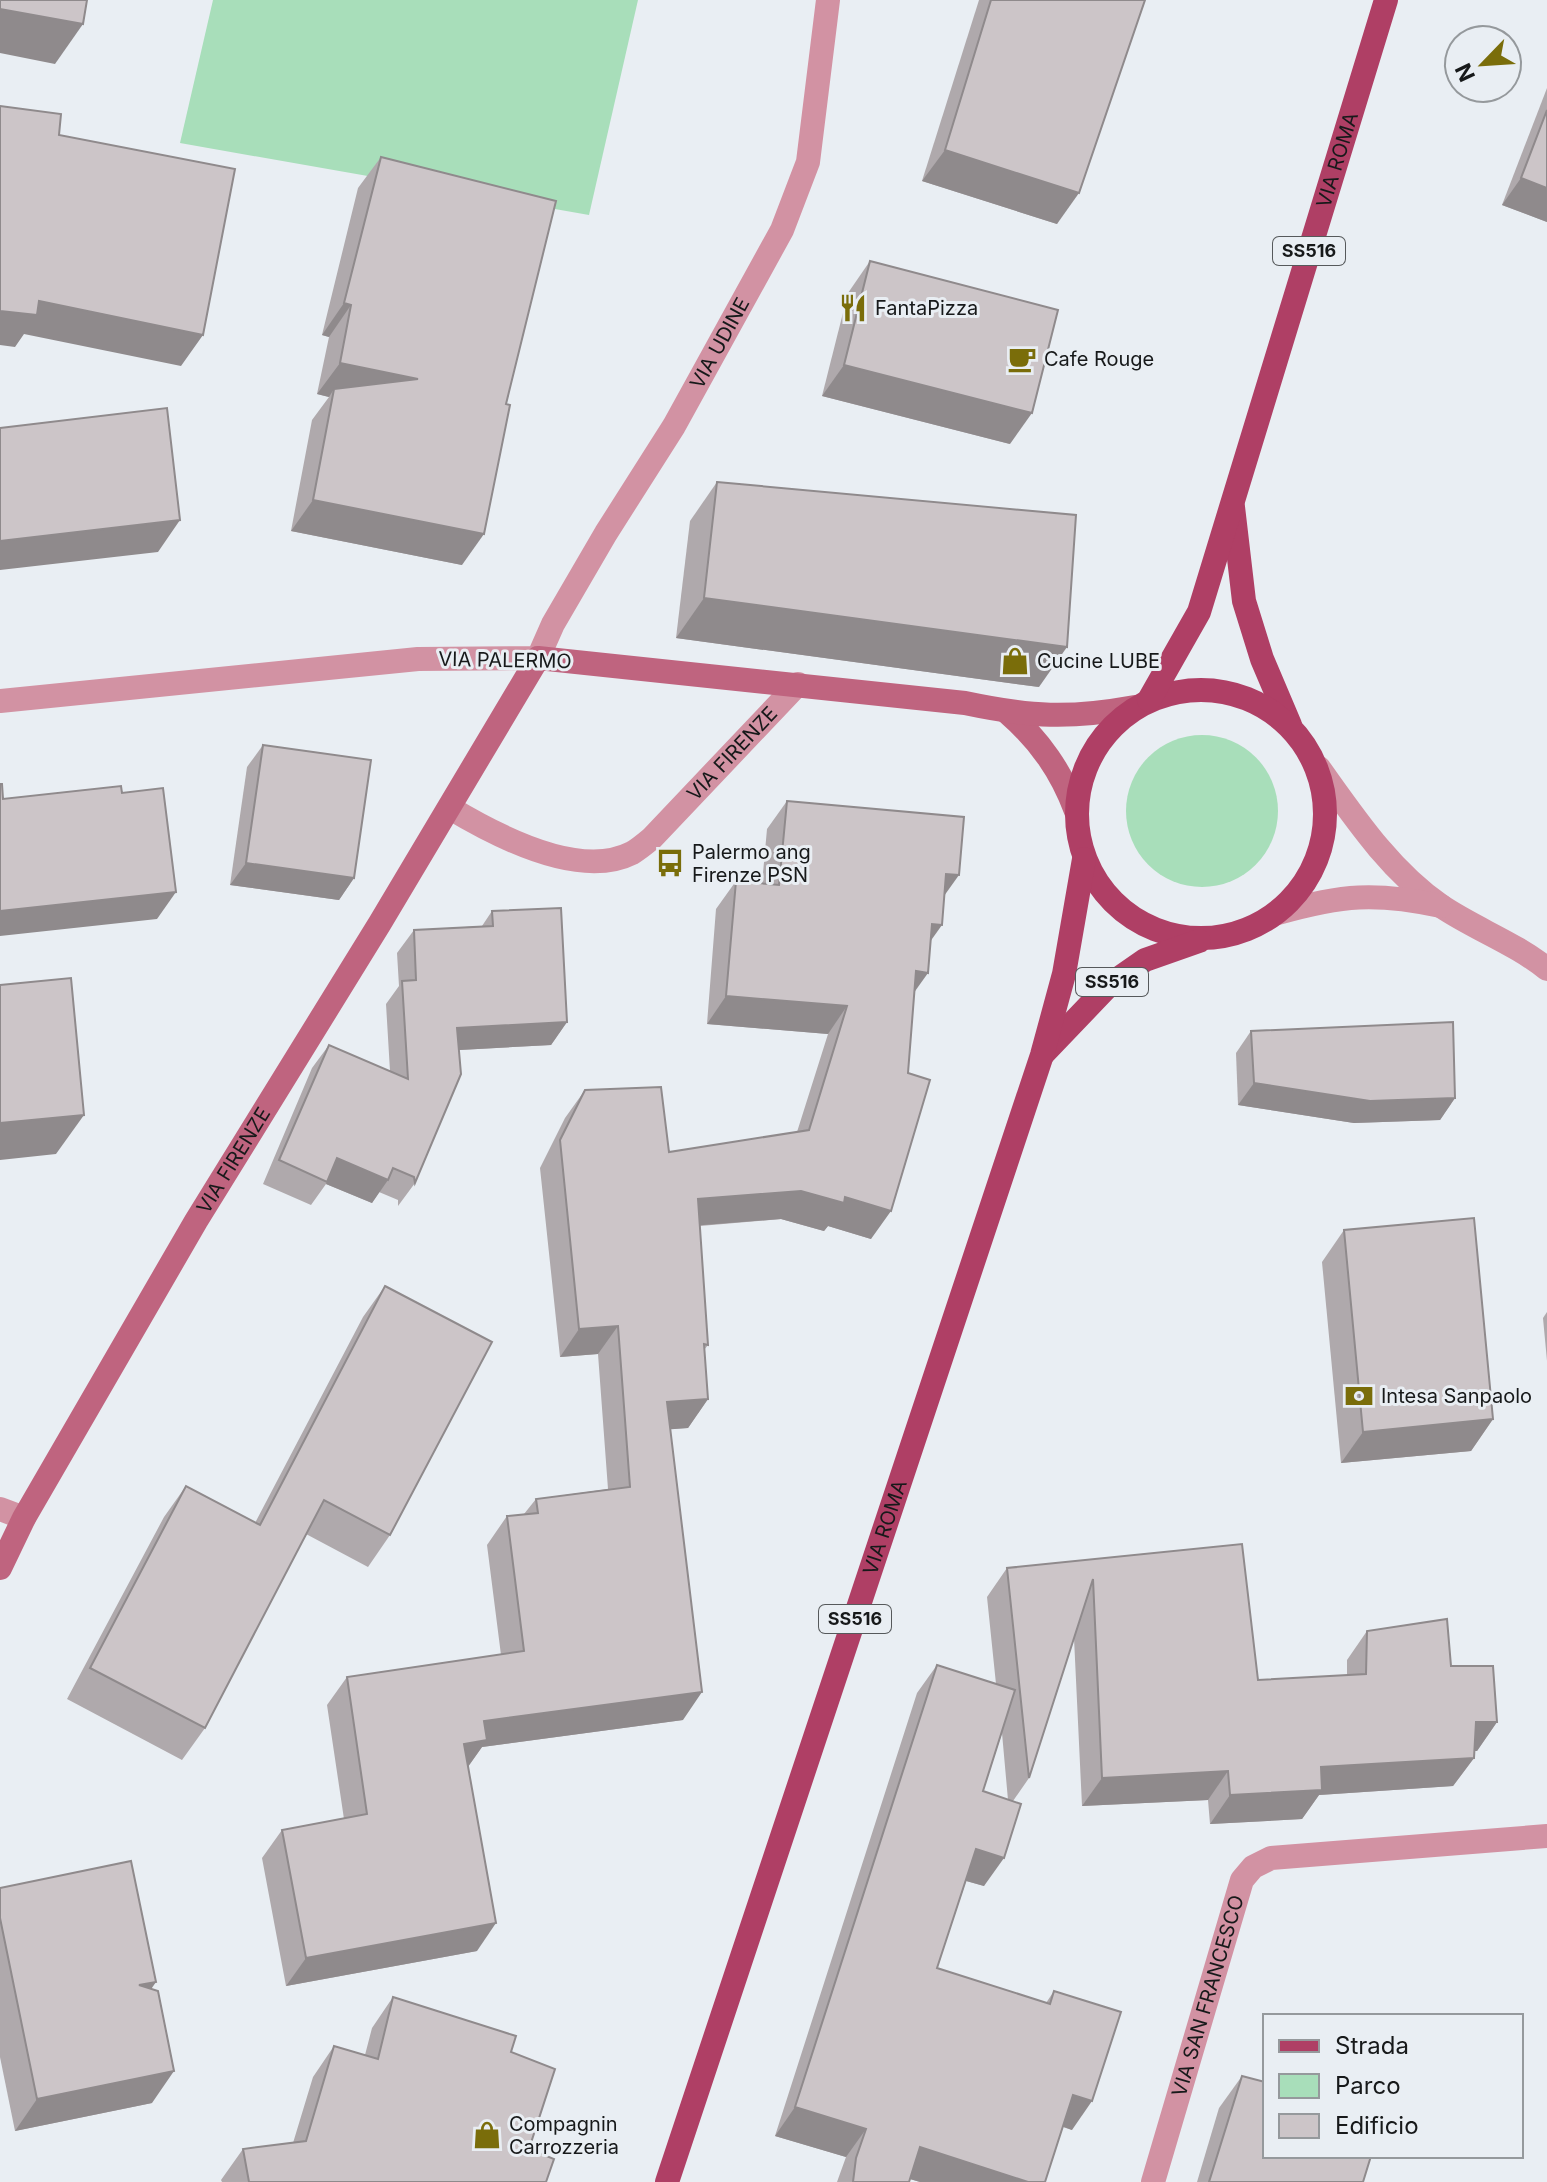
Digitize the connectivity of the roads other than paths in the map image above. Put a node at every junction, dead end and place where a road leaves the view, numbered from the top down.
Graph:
1 (828, 0) edge
2 (1386, 0) edge
3 (1232, 501) junction
4 (538, 658) junction
5 (798, 684) junction
6 (0, 701) edge
7 (1142, 704) junction
8 (1008, 713) junction
9 (1291, 728) junction
10 (1319, 768) junction
11 (450, 808) junction
12 (1076, 811) junction
13 (1084, 859) junction
14 (1442, 906) junction
15 (1278, 913) junction
16 (1204, 940) junction
17 (1547, 969) edge
18 (1042, 1055) junction
19 (0, 1509) edge
20 (24, 1518) junction
21 (0, 1568) edge
22 (1547, 1836) edge
23 (667, 2182) edge
24 (1153, 2182) edge

1 - 4 street, VIA UDINE
2 - 3 main road, VIA ROMA / SS516
3 - 7 main road, VIA ROMA / SS516
3 - 9 main road, VIA ROMA / SS516
4 - 5 street, VIA PALERMO
4 - 6 street, VIA PALERMO
4 - 11 street, VIA FIRENZE
5 - 8 street, VIA PALERMO
5 - 11 street, VIA FIRENZE
7 - 8 street, VIA PALERMO
7 - 9 main road, SS516
7 - 12 main road, SS516
8 - 12 street
9 - 10 main road, SS516
10 - 14 street
10 - 15 main road, SS516
11 - 20 street, VIA FIRENZE
12 - 13 main road, SS516
13 - 16 main road, SS516
13 - 18 main road, VIA ROMA / SS516
14 - 15 street
14 - 17 street
15 - 16 main road, SS516
16 - 18 main road, VIA ROMA / SS516
18 - 23 main road, VIA ROMA / SS516
19 - 20 street
20 - 21 street, VIA FIRENZE
22 - 24 street, VIA SAN FRANCESCO

